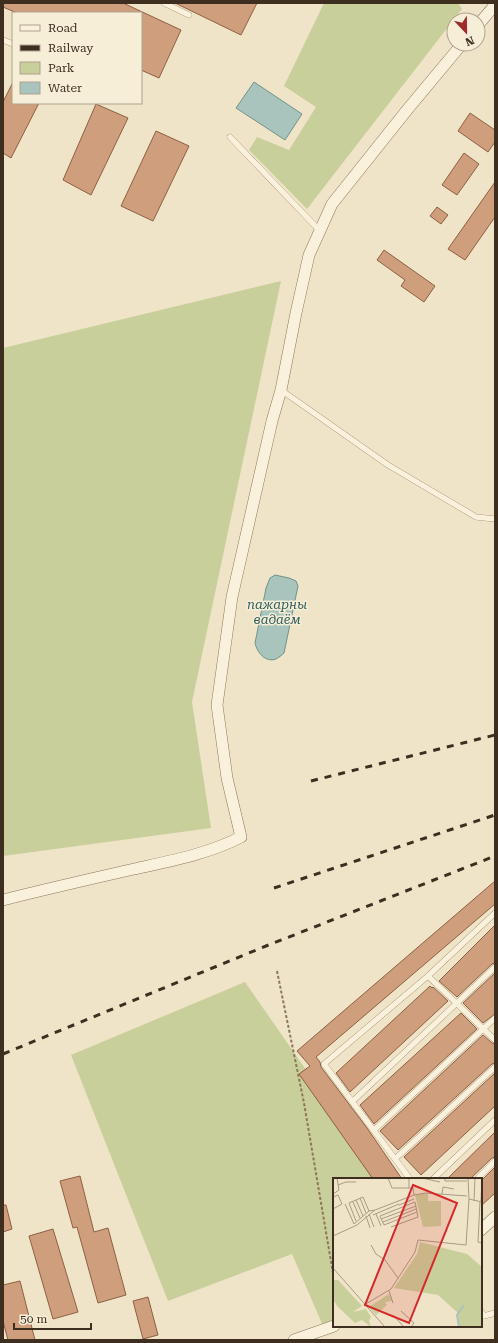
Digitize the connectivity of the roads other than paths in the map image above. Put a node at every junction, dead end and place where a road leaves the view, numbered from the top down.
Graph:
1 (164, 3) edge
2 (495, 5) edge
3 (189, 15) dead end
4 (486, 16) edge
5 (455, 52) edge
6 (230, 137) dead end
7 (320, 232) junction
8 (281, 390) junction
9 (495, 519) edge
10 (3, 900) edge
11 (495, 913) edge
12 (495, 967) edge
13 (428, 976) junction
14 (457, 1004) junction
15 (495, 1018) edge
16 (484, 1029) junction
17 (495, 1040) edge
18 (495, 1067) edge
19 (353, 1101) junction
20 (495, 1120) edge
21 (374, 1130) junction
22 (396, 1159) junction
23 (495, 1161) edge
24 (409, 1178) edge
25 (434, 1178) edge
26 (477, 1178) edge
27 (495, 1217) edge
28 (482, 1229) edge
29 (482, 1313) edge
30 (495, 1313) edge
31 (333, 1326) edge
32 (294, 1340) edge

1 - 3 lane
2 - 4 street
5 - 7 street
6 - 7 lane
7 - 8 street
8 - 9 lane
8 - 10 street
11 - 13 lane
12 - 14 lane
13 - 14 lane
13 - 19 lane
14 - 16 lane
14 - 19 lane
15 - 16 lane
16 - 17 lane
16 - 21 lane
18 - 22 lane
19 - 21 lane
20 - 25 lane
21 - 22 lane
22 - 24 lane
23 - 26 lane
27 - 28 street
29 - 30 lane
31 - 32 street

